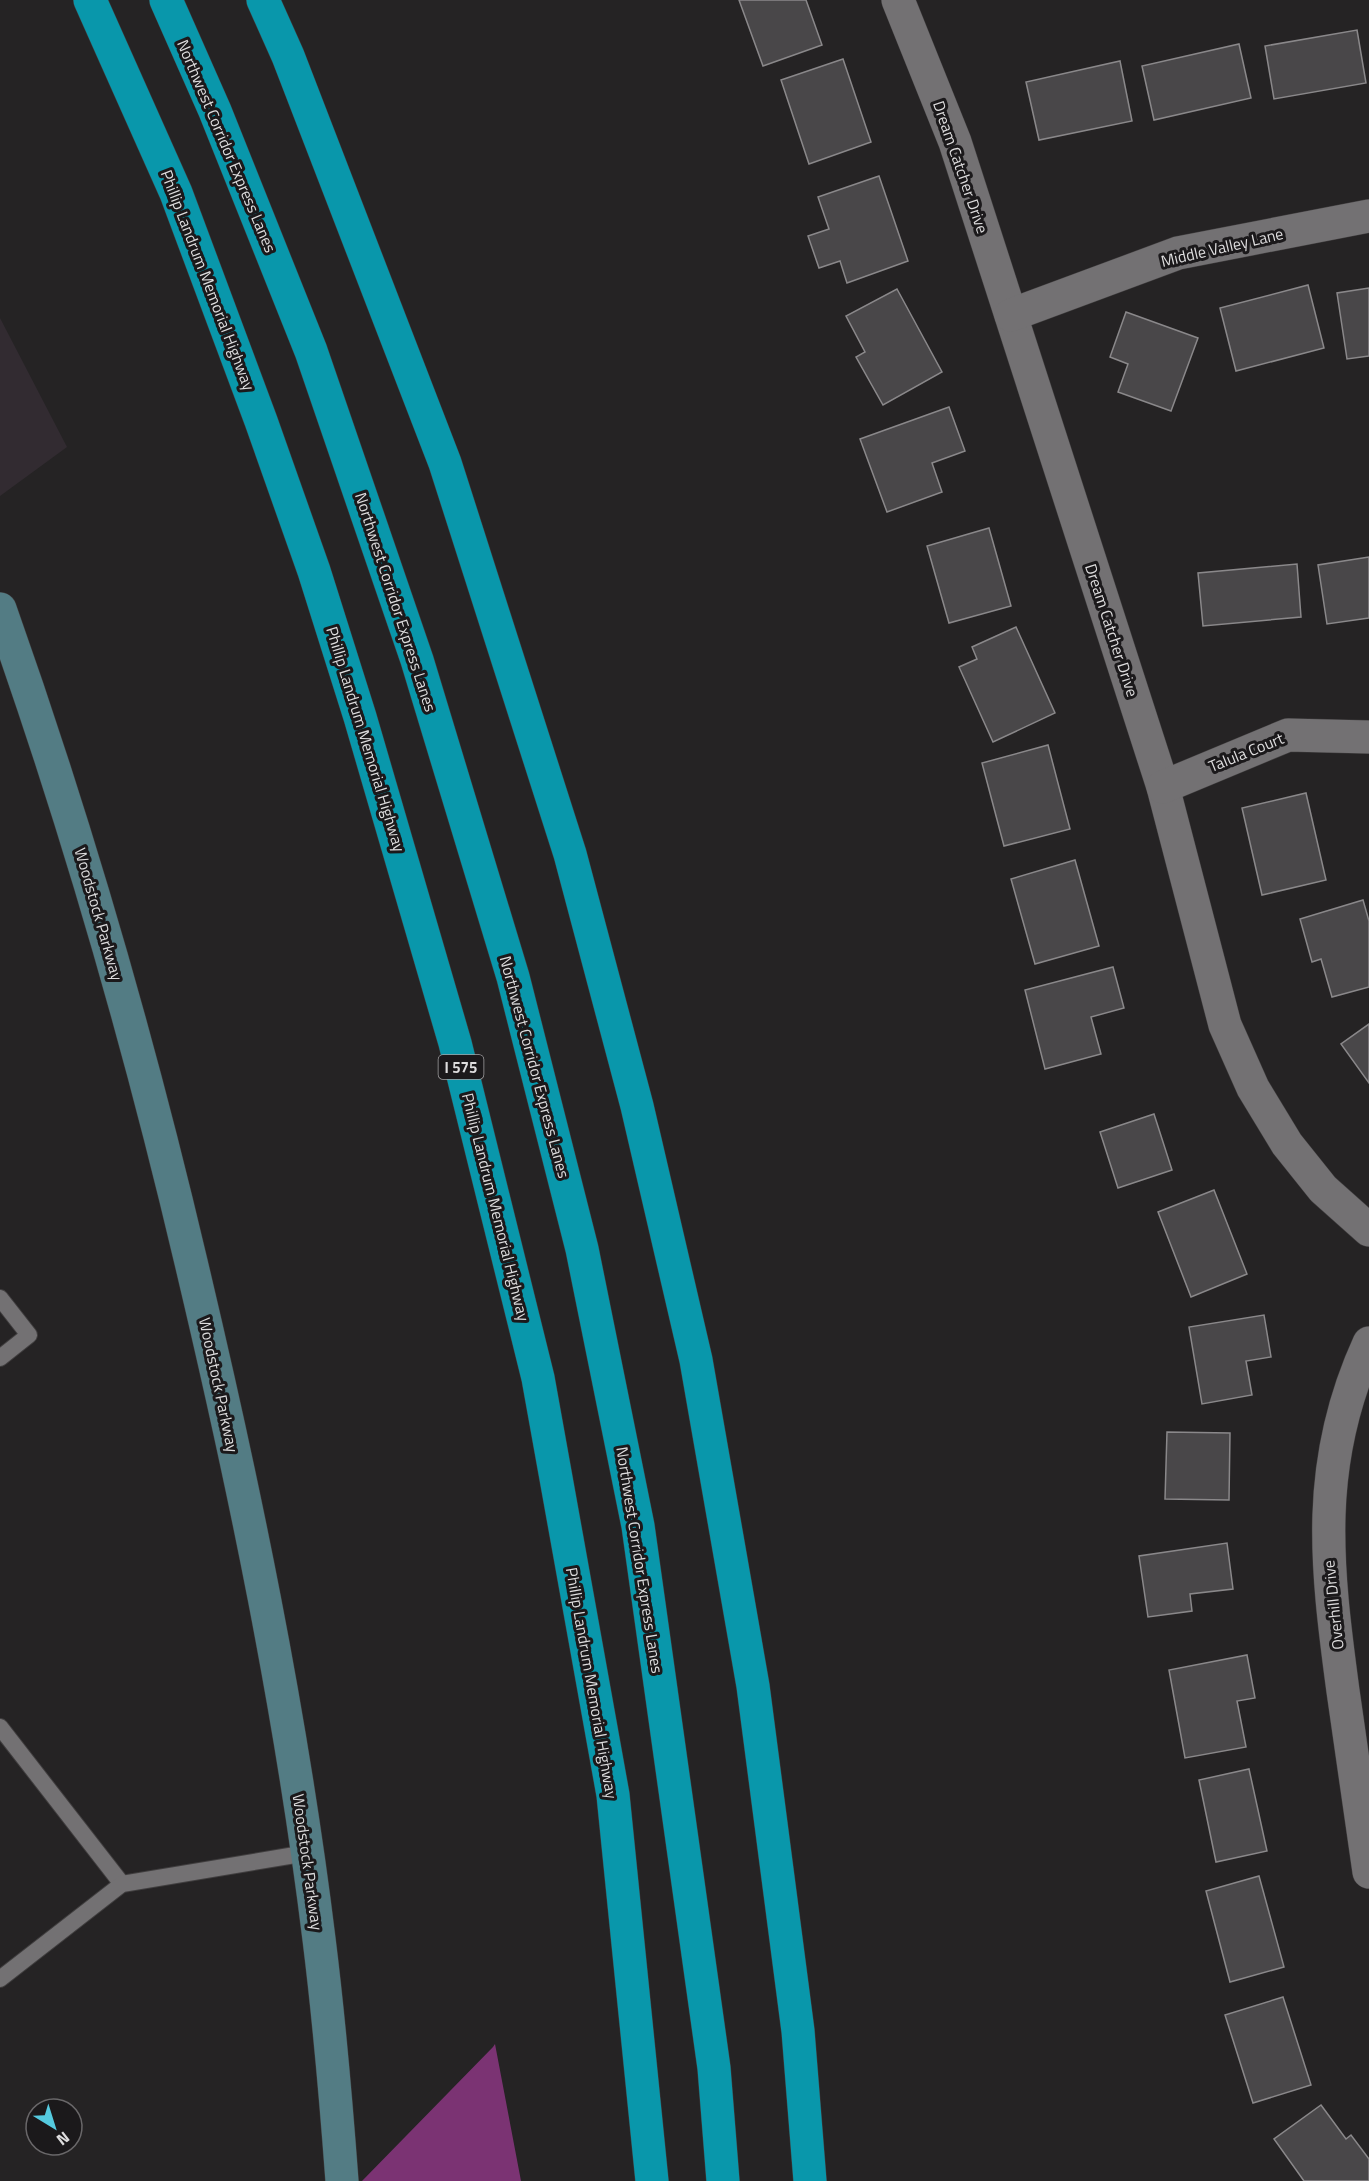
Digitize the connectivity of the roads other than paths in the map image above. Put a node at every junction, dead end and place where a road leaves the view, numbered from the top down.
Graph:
1 (90, 0) edge
2 (166, 0) edge
3 (263, 0) edge
4 (898, 0) edge
5 (1369, 216) edge
6 (1011, 315) junction
7 (0, 609) edge
8 (1369, 737) edge
9 (1162, 787) junction
10 (1369, 1230) edge
11 (0, 1298) edge
12 (1369, 1343) edge
13 (0, 1358) edge
14 (0, 1727) edge
15 (307, 1853) junction
16 (1369, 1872) edge
17 (122, 1884) junction
18 (0, 1979) edge
19 (342, 2181) edge
20 (652, 2181) edge
21 (723, 2181) edge
22 (810, 2181) edge

1 - 20 highway, Phillip Landrum Memorial Highway / I 575
2 - 21 highway, Northwest Corridor Express Lanes
3 - 22 highway
4 - 6 street, Dream Catcher Drive
5 - 6 street, Middle Valley Lane
6 - 9 street, Dream Catcher Drive
7 - 15 main road, Woodstock Parkway
8 - 9 street, Talula Court
9 - 10 street, Dream Catcher Drive
11 - 13 lane
12 - 16 street, Overhill Drive
14 - 17 lane
15 - 17 lane
15 - 19 main road, Woodstock Parkway
17 - 18 lane

